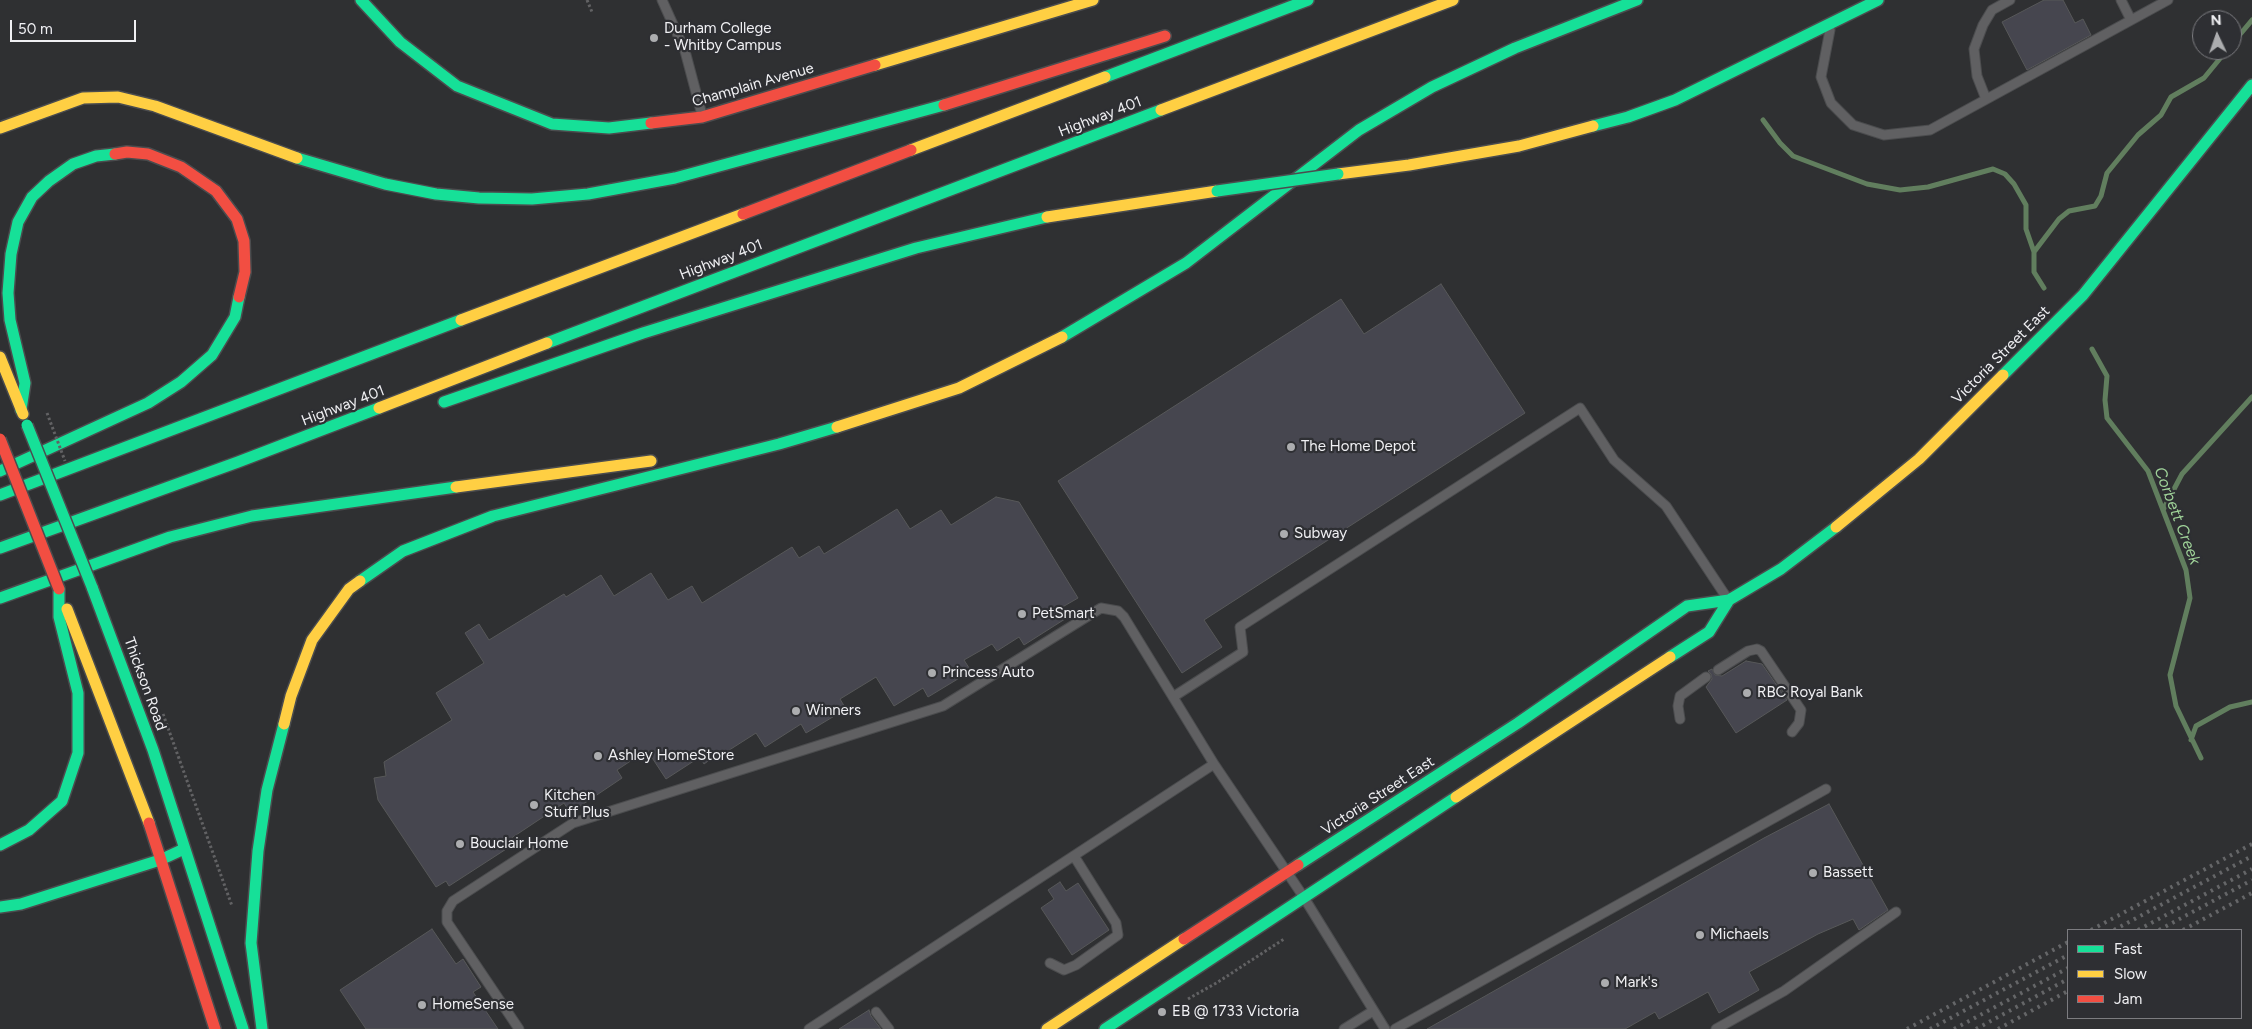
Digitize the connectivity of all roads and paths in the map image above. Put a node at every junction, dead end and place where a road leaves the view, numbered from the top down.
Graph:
1 (361, 0) edge
2 (588, 0) edge
3 (662, 0) edge
4 (1093, 0) edge
5 (1308, 0) edge
6 (1453, 0) edge
7 (1637, 0) edge
8 (1878, 0) edge
9 (2010, 0) edge
10 (2121, 0) edge
11 (2168, 0) edge
12 (592, 12) dead end
13 (2131, 20) junction
14 (1831, 25) junction
15 (1176, 32) dead end
16 (2252, 85) edge
17 (1986, 99) junction
18 (702, 117) junction
19 (0, 128) edge
20 (0, 357) edge
21 (432, 406) dead end
22 (21, 410) junction
23 (350, 432) dead end
24 (0, 439) edge
25 (779, 444) junction
26 (678, 457) dead end
27 (659, 460) dead end
28 (238, 462) junction
29 (0, 471) edge
30 (0, 495) edge
31 (0, 548) edge
32 (59, 589) junction
33 (0, 598) edge
34 (1729, 600) junction
35 (1718, 670) dead end
36 (1706, 677) dead end
37 (1173, 697) junction
38 (1680, 719) dead end
39 (1792, 732) dead end
40 (1214, 764) junction
41 (1826, 789) dead end
42 (0, 845) edge
43 (184, 849) junction
44 (1074, 856) junction
45 (160, 860) junction
46 (1287, 872) junction
47 (1303, 896) junction
48 (0, 907) edge
49 (1896, 912) dead end
50 (1284, 939) dead end
51 (1050, 963) dead end
52 (1185, 1001) dead end
53 (1373, 1011) junction
54 (876, 1012) dead end
55 (215, 1029) edge
56 (243, 1029) edge
57 (262, 1029) edge
58 (519, 1029) edge
59 (809, 1029) edge
60 (889, 1029) edge
61 (1048, 1029) edge
62 (1105, 1029) edge
63 (1344, 1029) edge
64 (1385, 1029) edge
65 (1395, 1029) edge
66 (1716, 1029) edge

1 - 18 main road, Champlain Avenue
2 - 12 path
3 - 18 lane
4 - 18 main road, Champlain Avenue
5 - 30 main road
6 - 28 main road, Highway 401
7 - 25 main road
8 - 14 main road
9 - 17 lane
10 - 13 lane
11 - 13 lane
13 - 17 lane
14 - 17 lane
14 - 21 main road, bridge
15 - 19 main road
16 - 34 main road, Victoria Street East
20 - 22 main road, Thickson Road
22 - 29 main road
22 - 43 main road, Thickson Road, bridge
23 - 28 main road
24 - 32 main road, bridge
25 - 26 main road
25 - 57 main road
27 - 33 main road
28 - 31 main road, Highway 401
32 - 42 main road
32 - 45 main road
34 - 37 lane
34 - 46 main road, Victoria Street East
34 - 47 main road, Victoria Street East
35 - 39 lane
36 - 38 lane
37 - 40 lane
37 - 58 lane
40 - 44 lane
40 - 46 lane
41 - 65 lane
43 - 45 main road
43 - 56 main road, Thickson Road
44 - 51 lane
44 - 59 lane
45 - 48 main road
45 - 55 main road
46 - 47 lane
46 - 61 main road, Victoria Street East
47 - 53 lane
47 - 62 main road, Victoria Street East
49 - 66 lane
50 - 52 path
53 - 63 lane
53 - 64 lane
54 - 60 lane

